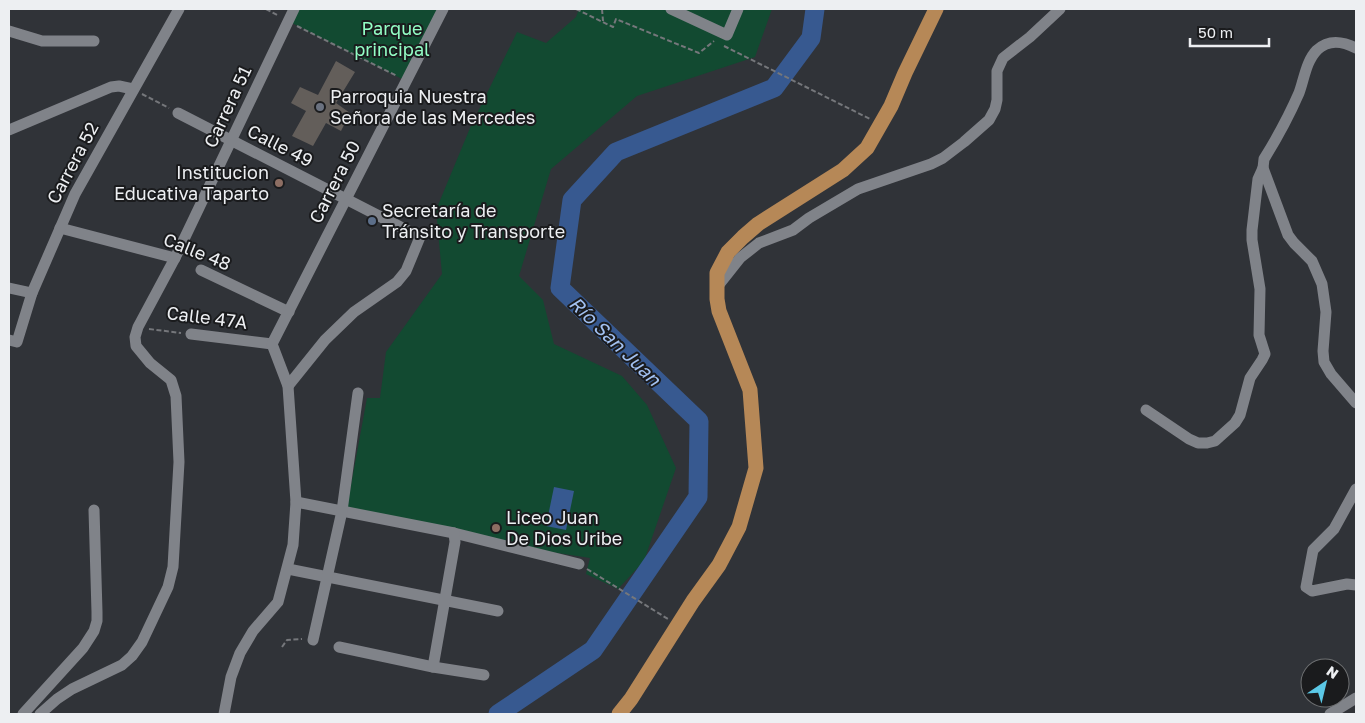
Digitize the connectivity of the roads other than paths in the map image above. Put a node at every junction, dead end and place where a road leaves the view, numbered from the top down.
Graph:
1 (179, 9) edge
2 (294, 9) edge
3 (443, 9) edge
4 (671, 9) edge
5 (738, 9) edge
6 (936, 9) edge
7 (1060, 9) edge
8 (9, 31) edge
9 (94, 41) dead end
10 (1356, 48) edge
11 (133, 89) junction
12 (178, 113) road end
13 (9, 130) edge
14 (231, 140) junction
15 (1262, 168) junction
16 (346, 199) junction
17 (60, 228) junction
18 (175, 258) junction
19 (201, 270) dead end
20 (717, 287) junction
21 (9, 288) edge
22 (32, 293) junction
23 (289, 312) junction
24 (191, 334) road end
25 (13, 341) edge
26 (272, 344) junction
27 (288, 386) junction
28 (358, 393) dead end
29 (1356, 403) edge
30 (1146, 410) dead end
31 (1356, 489) edge
32 (296, 502) junction
33 (94, 510) dead end
34 (342, 511) junction
35 (454, 534) junction
36 (578, 564) dead end
37 (288, 569) junction
38 (326, 576) junction
39 (1356, 585) edge
40 (445, 600) junction
41 (498, 611) dead end
42 (313, 640) dead end
43 (339, 647) dead end
44 (433, 667) junction
45 (484, 675) dead end
46 (1356, 698) edge
47 (23, 714) edge
48 (40, 714) edge
49 (224, 714) edge
50 (619, 714) edge
51 (1330, 714) edge

1 - 11 street, Carrera 52
2 - 14 street, Carrera 51
3 - 16 street, Carrera 50
4 - 5 street
6 - 20 main road
7 - 20 street
8 - 9 street
10 - 15 street
11 - 13 street
11 - 17 street, Carrera 52
12 - 14 street, Calle 49
14 - 16 street, Calle 49
14 - 18 street, Carrera 51
15 - 29 street
15 - 30 street
16 - 23 street, Carrera 50
16 - 27 street, Calle 49
17 - 18 street, Calle 48
17 - 22 street, Carrera 52
18 - 48 street, Carrera 51
19 - 23 street, Calle 48
20 - 50 main road
21 - 22 street
22 - 25 street, Carrera 52
23 - 26 street, Carrera 50
24 - 26 street, Calle 47A
26 - 27 street
27 - 32 street
28 - 34 street
31 - 39 street
32 - 34 street
32 - 37 street
33 - 47 street
34 - 35 street
34 - 38 street
35 - 36 street
35 - 40 street
37 - 38 street
37 - 49 street
38 - 40 street
38 - 42 street
40 - 41 street
40 - 44 street
43 - 44 street
44 - 45 street
46 - 51 street

